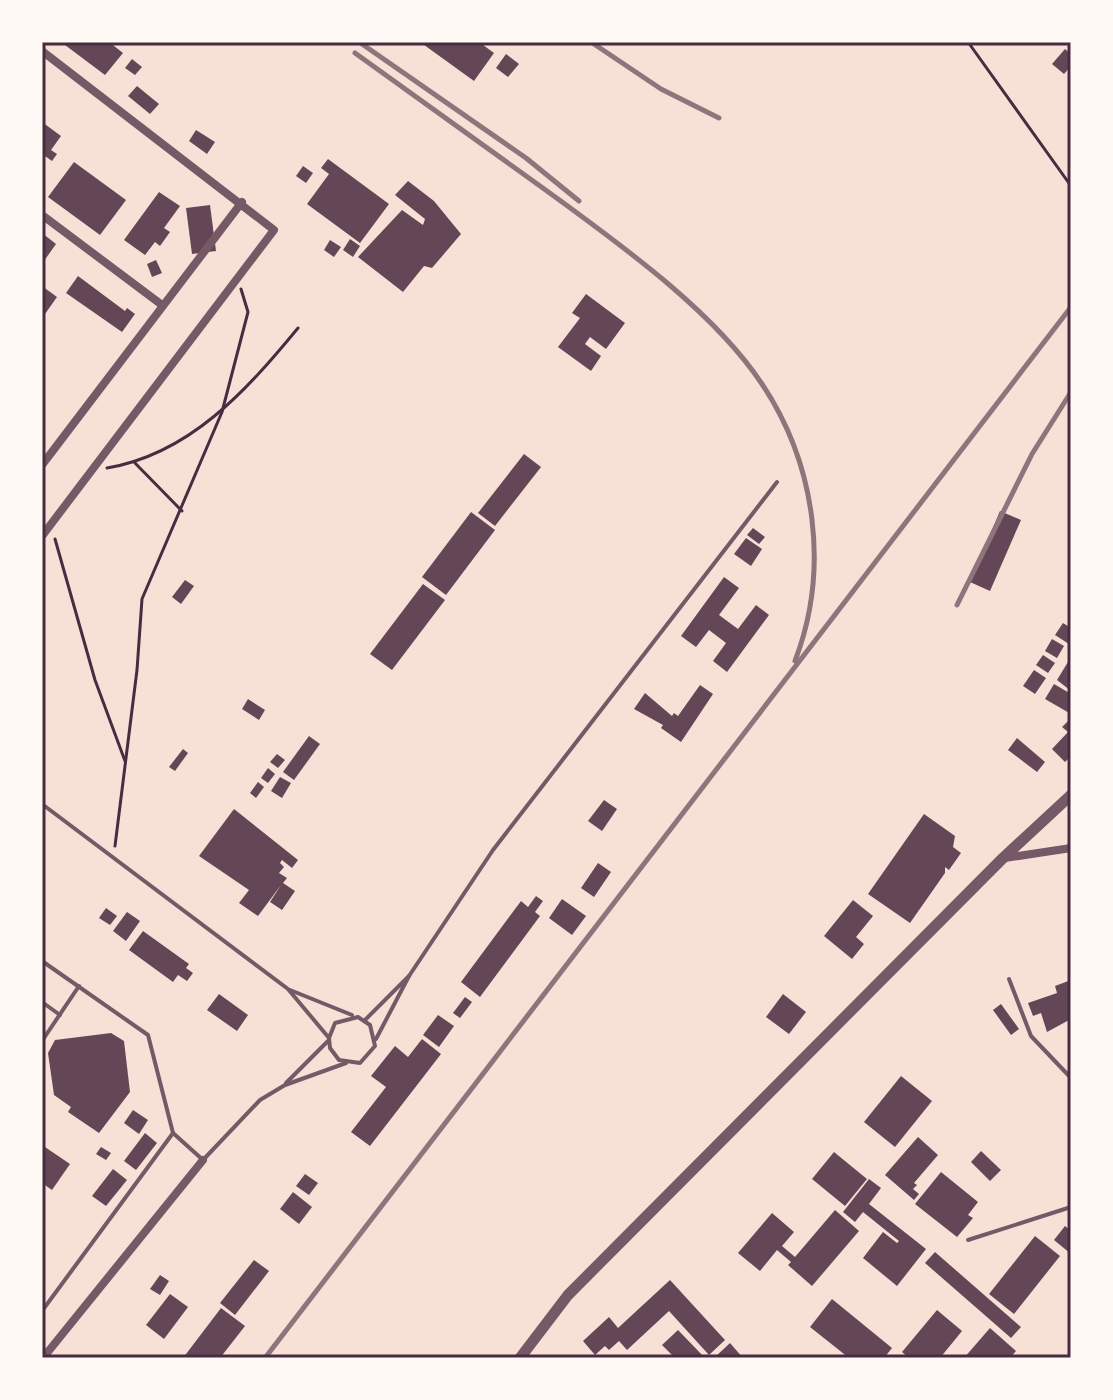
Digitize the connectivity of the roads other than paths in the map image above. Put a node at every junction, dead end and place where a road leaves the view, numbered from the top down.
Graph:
1 (42, 51) edge
2 (242, 202) junction
3 (42, 215) edge
4 (162, 305) junction
5 (42, 465) edge
6 (777, 482) dead end
7 (42, 536) edge
8 (1070, 800) edge
9 (42, 804) edge
10 (1071, 848) edge
11 (1003, 858) junction
12 (42, 961) edge
13 (409, 976) junction
14 (1009, 979) dead end
15 (79, 986) junction
16 (288, 989) junction
17 (42, 1002) edge
18 (60, 1015) junction
19 (358, 1017) junction
20 (365, 1020) junction
21 (329, 1039) junction
22 (376, 1039) junction
23 (42, 1041) edge
24 (346, 1063) junction
25 (1071, 1078) edge
26 (285, 1085) junction
27 (173, 1133) junction
28 (203, 1160) junction
29 (1071, 1207) edge
30 (968, 1240) dead end
31 (42, 1311) edge
32 (43, 1358) edge
33 (520, 1358) edge

1 - 2 street
2 - 4 street
2 - 7 street
3 - 4 street
4 - 5 street
6 - 13 lane
8 - 11 street
9 - 16 lane
10 - 11 street
11 - 33 street
12 - 15 lane
13 - 20 lane
13 - 22 lane
14 - 25 lane
15 - 18 lane
15 - 27 lane
16 - 19 lane
16 - 21 lane
17 - 18 lane
18 - 23 lane
19 - 20 lane
19 - 21 lane
20 - 22 lane
21 - 24 lane
21 - 26 lane
22 - 24 lane
24 - 26 lane
26 - 28 lane
27 - 28 lane
27 - 31 lane
28 - 32 street
29 - 30 lane

